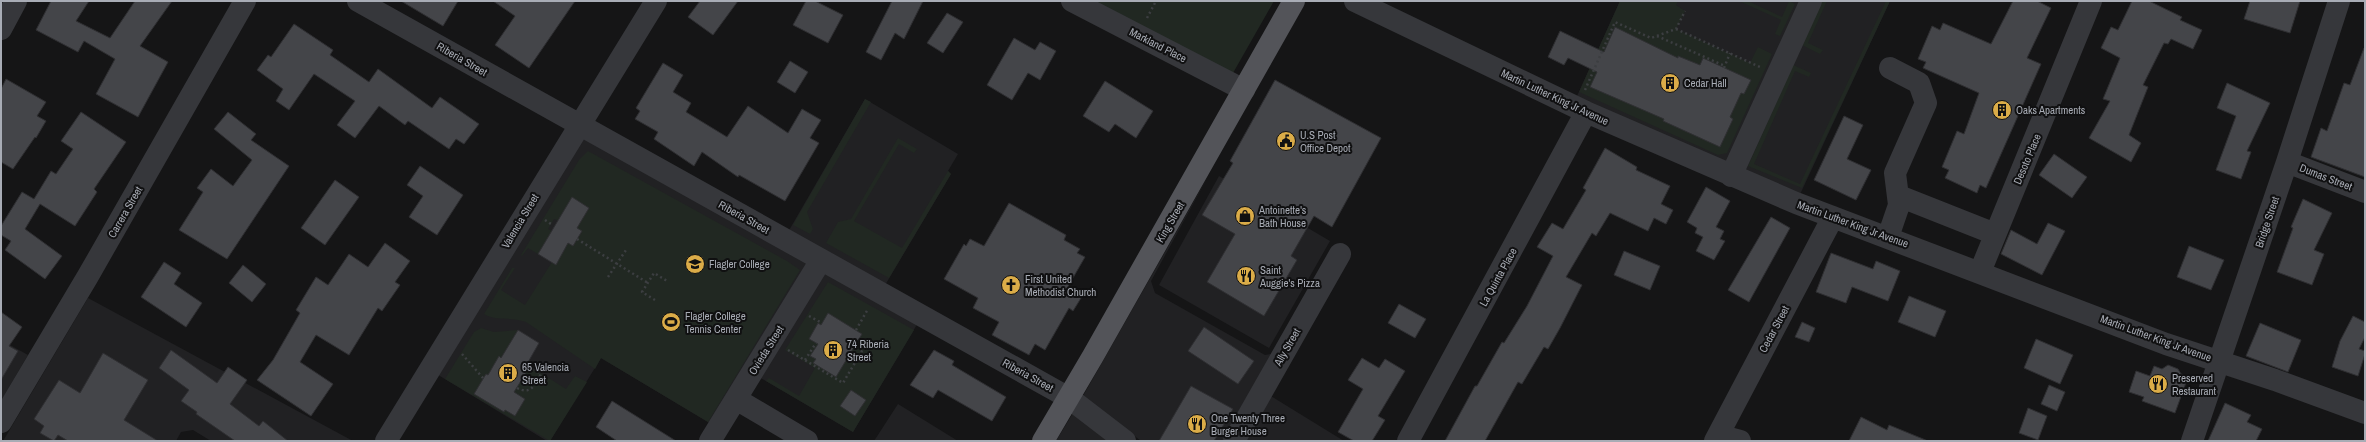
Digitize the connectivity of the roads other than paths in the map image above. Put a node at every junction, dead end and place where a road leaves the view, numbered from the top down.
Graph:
1 (16, 1) edge
2 (246, 1) edge
3 (358, 1) edge
4 (656, 1) edge
5 (1072, 1) edge
6 (1294, 1) edge
7 (1355, 1) edge
8 (1811, 1) edge
9 (2091, 1) edge
10 (2339, 1) edge
11 (1, 29) edge
12 (1890, 68) dead end
13 (1244, 90) junction
14 (1584, 104) junction
15 (578, 126) junction
16 (2287, 162) junction
17 (1731, 176) junction
18 (2365, 192) edge
19 (1899, 196) junction
20 (1833, 217) junction
21 (1995, 234) junction
22 (1888, 237) junction
23 (1340, 254) dead end
24 (822, 260) junction
25 (1980, 272) junction
26 (2219, 361) junction
27 (1069, 398) junction
28 (736, 399) junction
29 (2365, 412) edge
30 (1, 422) edge
31 (386, 441) edge
32 (710, 441) edge
33 (807, 441) edge
34 (1043, 441) edge
35 (1126, 441) edge
36 (1234, 441) edge
37 (1408, 441) edge
38 (1715, 441) edge
39 (1740, 441) edge
40 (2192, 441) edge

1 - 11 street
2 - 30 street, Carrera Street
3 - 15 street, Riberia Street
4 - 15 street, Valencia Street
5 - 13 street, Markland Place
6 - 13 main road, King Street
7 - 14 street, Martin Luther King Jr Avenue
8 - 17 street
9 - 21 street, Desoto Place
10 - 16 street, Bridge Street
12 - 19 street
13 - 27 main road, King Street
14 - 17 street, Martin Luther King Jr Avenue
14 - 37 street, La Quinta Place
15 - 24 street, Riberia Street
15 - 31 street, Valencia Street
16 - 18 street, Dumas Street
16 - 26 street, Bridge Street
17 - 20 street, Martin Luther King Jr Avenue
19 - 21 street
19 - 22 street
20 - 22 street, Martin Luther King Jr Avenue
20 - 38 street, Cedar Street
21 - 25 street, Desoto Place
22 - 25 street, Martin Luther King Jr Avenue
23 - 36 street, Ally Street
24 - 27 street, Riberia Street
24 - 28 street, Ovieda Street
25 - 26 street, Martin Luther King Jr Avenue
26 - 29 street, Martin Luther King Jr Avenue
26 - 40 street, Bridge Street
27 - 34 main road, King Street
27 - 35 street, Riberia Street
28 - 32 street, Ovieda Street
28 - 33 street
38 - 39 street

